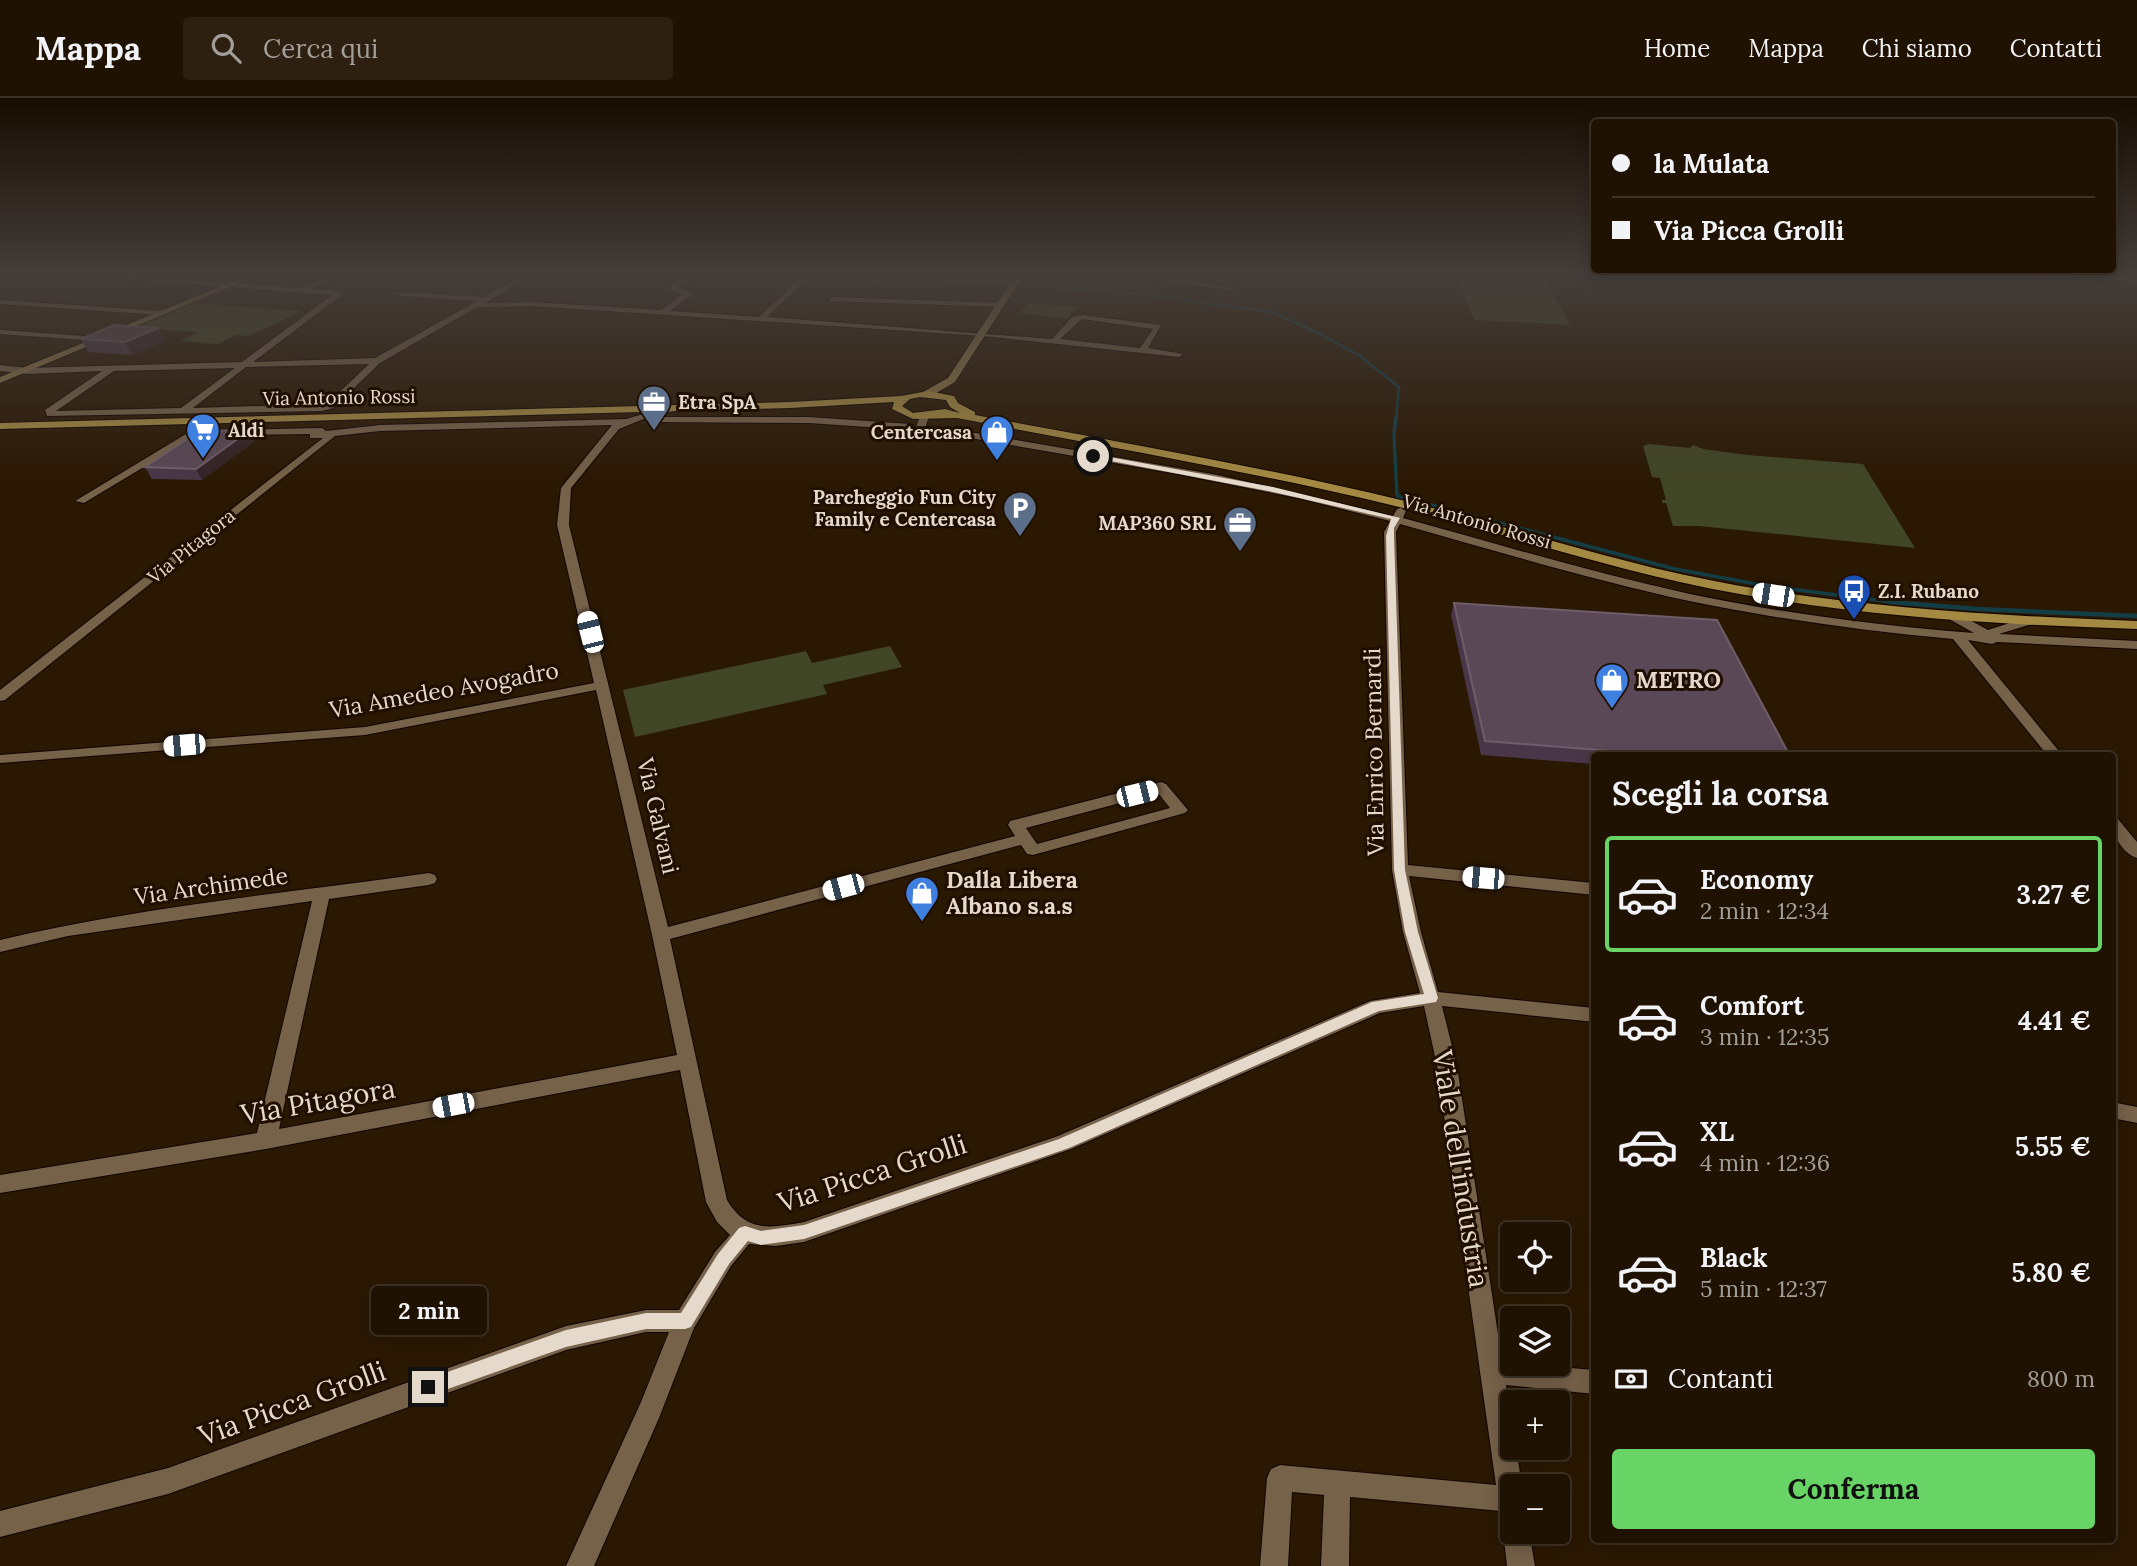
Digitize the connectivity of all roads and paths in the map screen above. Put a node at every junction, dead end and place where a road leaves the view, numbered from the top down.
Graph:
1 (80, 345) edge
2 (272, 345) edge
3 (406, 345) edge
4 (976, 345) edge
5 (1079, 345) edge
6 (1146, 345) edge
7 (1142, 351) junction
8 (1179, 354) dead end
9 (377, 361) junction
10 (245, 365) junction
11 (0, 368) edge
12 (113, 368) junction
13 (18, 370) junction
14 (0, 378) edge
15 (952, 380) junction
16 (927, 394) junction
17 (952, 402) junction
18 (680, 407) junction
19 (901, 408) junction
20 (616, 409) junction
21 (478, 413) junction
22 (929, 415) junction
23 (194, 416) junction
24 (343, 416) junction
25 (245, 419) junction
26 (141, 421) junction
27 (626, 422) junction
28 (991, 422) junction
29 (0, 426) edge
30 (352, 427) junction
31 (910, 428) junction
32 (192, 433) junction
33 (205, 433) edge
34 (218, 433) edge
35 (335, 435) junction
36 (962, 435) junction
37 (312, 438) junction
38 (80, 501) dead end
39 (1400, 512) junction
40 (1925, 614) junction
41 (1953, 616) junction
42 (2028, 621) junction
43 (2137, 625) edge
44 (1940, 634) junction
45 (1958, 636) junction
46 (1990, 638) junction
47 (2137, 645) edge
48 (603, 685) junction
49 (0, 697) edge
50 (2053, 752) edge
51 (0, 759) edge
52 (2116, 828) edge
53 (1025, 839) junction
54 (2137, 853) edge
55 (1399, 870) junction
56 (429, 879) dead end
57 (1591, 888) edge
58 (322, 893) junction
59 (661, 935) junction
60 (0, 946) edge
61 (1431, 998) junction
62 (1591, 1015) edge
63 (687, 1061) junction
64 (2116, 1111) edge
65 (2137, 1115) edge
66 (266, 1140) junction
67 (0, 1184) edge
68 (745, 1233) junction
69 (685, 1321) junction
70 (1493, 1371) junction
71 (1591, 1382) edge
72 (1507, 1474) edge
73 (1337, 1483) junction
74 (1500, 1501) edge
75 (0, 1524) edge
76 (1518, 1544) edge
77 (580, 1566) edge
78 (1274, 1566) edge
79 (1335, 1566) edge
80 (1521, 1566) edge

1 - 13 street
2 - 10 street
3 - 9 street
4 - 15 street
5 - 7 street
6 - 7 street
7 - 8 street
9 - 10 street
9 - 23 street, Via Antonio Rossi
10 - 12 street
10 - 23 street
11 - 13 street
12 - 13 street
12 - 23 street, Via Antonio Rossi
13 - 14 street
15 - 16 street
15 - 17 street
16 - 17 main road, Via Antonio Rossi
16 - 19 main road, Via Antonio Rossi
17 - 22 main road
17 - 28 main road, Via Antonio Rossi
18 - 19 main road, Via Antonio Rossi
18 - 20 main road, Via Antonio Rossi
18 - 27 street, Via Antonio Rossi
19 - 22 main road, Via Antonio Rossi
19 - 31 street
20 - 21 main road, Via Antonio Rossi
20 - 27 street
21 - 24 main road, Via Antonio Rossi
21 - 30 street
22 - 28 main road, Via Antonio Rossi
22 - 36 street, Via Antonio Rossi
23 - 25 main road, Via Antonio Rossi
23 - 26 street
23 - 26 main road, Via Antonio Rossi
23 - 32 street
24 - 25 main road, Via Antonio Rossi
24 - 30 street
24 - 37 street
25 - 37 street
26 - 29 main road, Via Antonio Rossi
27 - 31 street, Via Antonio Rossi
27 - 35 street, Via Antonio Rossi
27 - 48 street, Via Galvani
28 - 39 main road, Via Antonio Rossi
30 - 35 street
31 - 36 street, Via Antonio Rossi
32 - 33 street
32 - 38 street
34 - 37 street, Via Antonio Rossi
35 - 37 street, Via Antonio Rossi
36 - 39 street, Via Antonio Rossi
37 - 49 street, Via Pitagora
39 - 40 main road, Via Antonio Rossi
39 - 44 street, Via Antonio Rossi
39 - 55 street, Via Enrico Bernardi
40 - 41 main road, Via Antonio Rossi
40 - 44 street
41 - 42 main road, Via Antonio Rossi
41 - 46 street
42 - 43 main road, Via Antonio Rossi
42 - 46 street
44 - 45 street, Via Antonio Rossi
45 - 46 street, Via Antonio Rossi
45 - 50 street
46 - 47 street, Via Antonio Rossi
48 - 51 street, Via Amedeo Avogadro
48 - 59 street, Via Galvani
52 - 54 street
53 - 53 street
53 - 59 street
55 - 57 street
55 - 61 street, Via Enrico Bernardi
56 - 58 street, Via Archimede
58 - 60 street, Via Archimede
58 - 66 street
59 - 63 street, Via Galvani
61 - 62 street, Via Picca Grolli
61 - 68 street, Via Picca Grolli
61 - 70 street, Viale dell'industria
63 - 66 street, Via Pitagora
63 - 68 street, Via Galvani
64 - 65 street
66 - 67 street, Via Pitagora
68 - 69 street
69 - 75 street, Via Picca Grolli
69 - 77 street
70 - 71 street
70 - 72 street, Viale dell'industria
73 - 74 street
73 - 78 street
73 - 79 street
76 - 80 street

